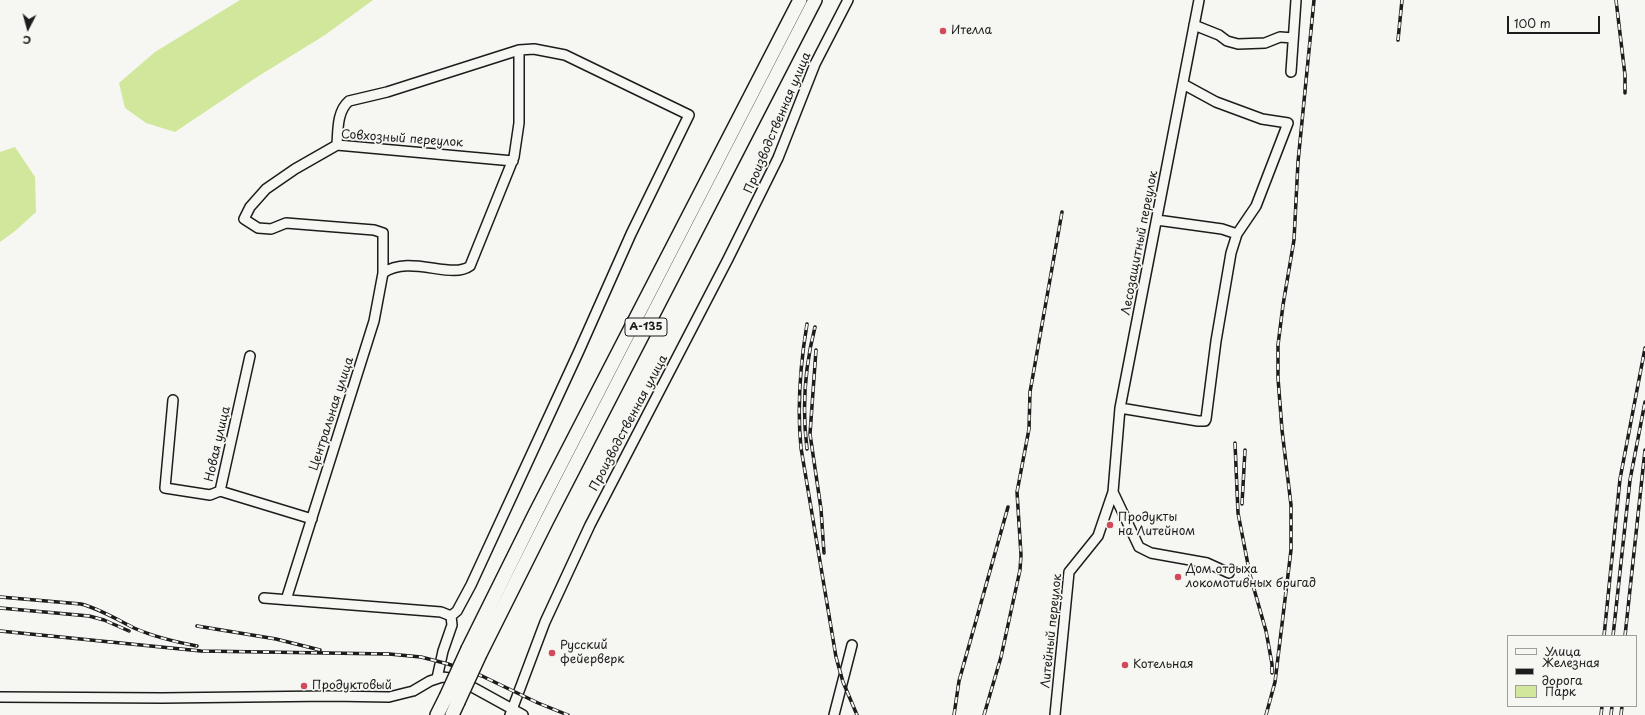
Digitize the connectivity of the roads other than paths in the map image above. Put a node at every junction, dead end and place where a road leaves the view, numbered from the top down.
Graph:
1 (800, 0) edge
2 (815, 0) edge
3 (848, 0) edge
4 (1199, 0) edge
5 (1296, 0) edge
6 (1194, 25) junction
7 (1293, 38) junction
8 (519, 50) junction
9 (1291, 72) dead end
10 (1183, 84) junction
11 (337, 145) junction
12 (513, 161) junction
13 (1157, 220) junction
14 (383, 233) joint
15 (1237, 234) junction
16 (382, 273) junction
17 (250, 356) dead end
18 (173, 400) dead end
19 (1120, 408) junction
20 (220, 491) junction
21 (1113, 492) junction
22 (312, 519) junction
23 (1083, 554) joint
24 (1229, 573) dead end
25 (264, 598) dead end
26 (286, 600) junction
27 (451, 616) junction
28 (852, 645) dead end
29 (474, 652) junction
30 (437, 678) junction
31 (0, 697) edge
32 (452, 699) junction
33 (511, 712) edge
34 (438, 715) edge
35 (452, 715) edge
36 (523, 715) edge
37 (834, 715) edge
38 (1055, 715) edge

1 - 29 highway, А-135
2 - 29 highway, А-135
3 - 33 street, Производственная улица
4 - 6 street, Лесозащитный переулок
5 - 7 street
6 - 7 street
6 - 10 street, Лесозащитный переулок
7 - 9 street
8 - 11 street
8 - 12 street
8 - 27 street
10 - 13 street, Лесозащитный переулок
10 - 15 street
11 - 12 street, Совхозный переулок
11 - 14 street, Совхозный переулок
12 - 16 street
13 - 15 street
13 - 19 street, Лесозащитный переулок
14 - 16 street, Центральная улица
15 - 19 street
16 - 22 street, Центральная улица
17 - 20 street, Новая улица
18 - 20 street
19 - 21 street, Лесозащитный переулок
20 - 22 street, Новая улица
21 - 23 street, Лесозащитный переулок
21 - 24 street
22 - 26 street, Центральная улица
23 - 38 street, Литейный переулок
25 - 26 street
26 - 27 street
27 - 30 street
28 - 37 street
29 - 32 highway, А-135, bridge
30 - 31 street
30 - 33 street
32 - 34 highway, А-135
32 - 35 highway, А-135
33 - 36 street

